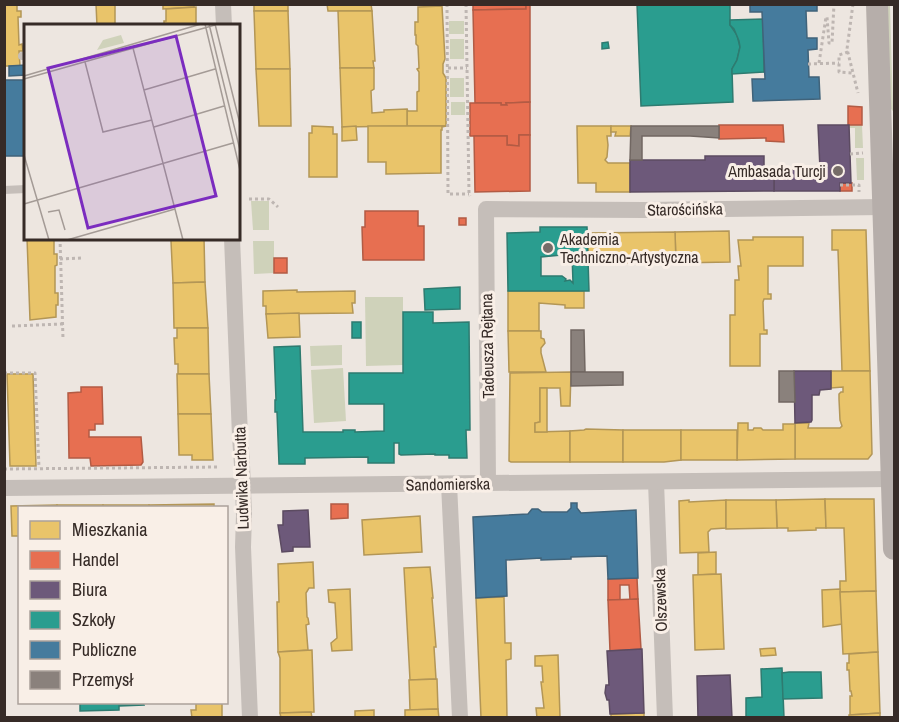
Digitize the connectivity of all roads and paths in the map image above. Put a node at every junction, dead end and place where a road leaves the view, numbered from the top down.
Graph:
1 (223, 4) edge
2 (447, 4) edge
3 (466, 4) edge
4 (834, 4) edge
5 (853, 4) edge
6 (877, 4) edge
7 (224, 24) edge
8 (848, 52) junction
9 (819, 63) junction
10 (839, 63) junction
11 (808, 64) dead end
12 (448, 68) junction
13 (468, 68) junction
14 (853, 73) junction
15 (858, 93) dead end
16 (857, 153) dead end
17 (850, 154) dead end
18 (840, 185) dead end
19 (4, 189) edge
20 (24, 189) edge
21 (860, 194) dead end
22 (249, 199) dead end
23 (278, 207) dead end
24 (883, 207) junction
25 (486, 208) joint
26 (60, 240) edge
27 (232, 240) edge
28 (81, 258) dead end
29 (60, 259) junction
30 (890, 273) edge
31 (63, 324) junction
32 (12, 327) dead end
33 (63, 339) dead end
34 (4, 373) edge
35 (220, 467) dead end
36 (39, 468) junction
37 (4, 469) edge
38 (892, 479) junction
39 (656, 482) junction
40 (488, 483) junction
41 (449, 484) junction
42 (243, 485) junction
43 (4, 488) edge
44 (894, 549) edge
45 (250, 717) edge
46 (460, 717) edge
47 (665, 717) edge

1 - 7 street
2 - 12 path
3 - 13 path
4 - 9 path
5 - 8 path
6 - 24 street
8 - 10 path
8 - 14 path
9 - 10 path
9 - 11 path
10 - 14 path
12 - 13 path
12 - 13 path
14 - 15 path
16 - 17 path
18 - 21 path
19 - 20 lane
22 - 23 path
24 - 25 street, Starościńska
24 - 30 street
25 - 40 street, Tadeusza Rejtana
26 - 29 path
27 - 42 street, Ludwika Narbutta
28 - 29 path
29 - 31 path
30 - 38 street
31 - 32 path
31 - 33 path
34 - 36 path
35 - 36 path
36 - 37 path
38 - 39 street, Sandomierska
38 - 44 street
39 - 40 street, Sandomierska
39 - 47 street, Olszewska
40 - 41 street, Sandomierska
41 - 42 street, Sandomierska
41 - 46 street
42 - 43 street, Sandomierska
42 - 45 street, Ludwika Narbutta

